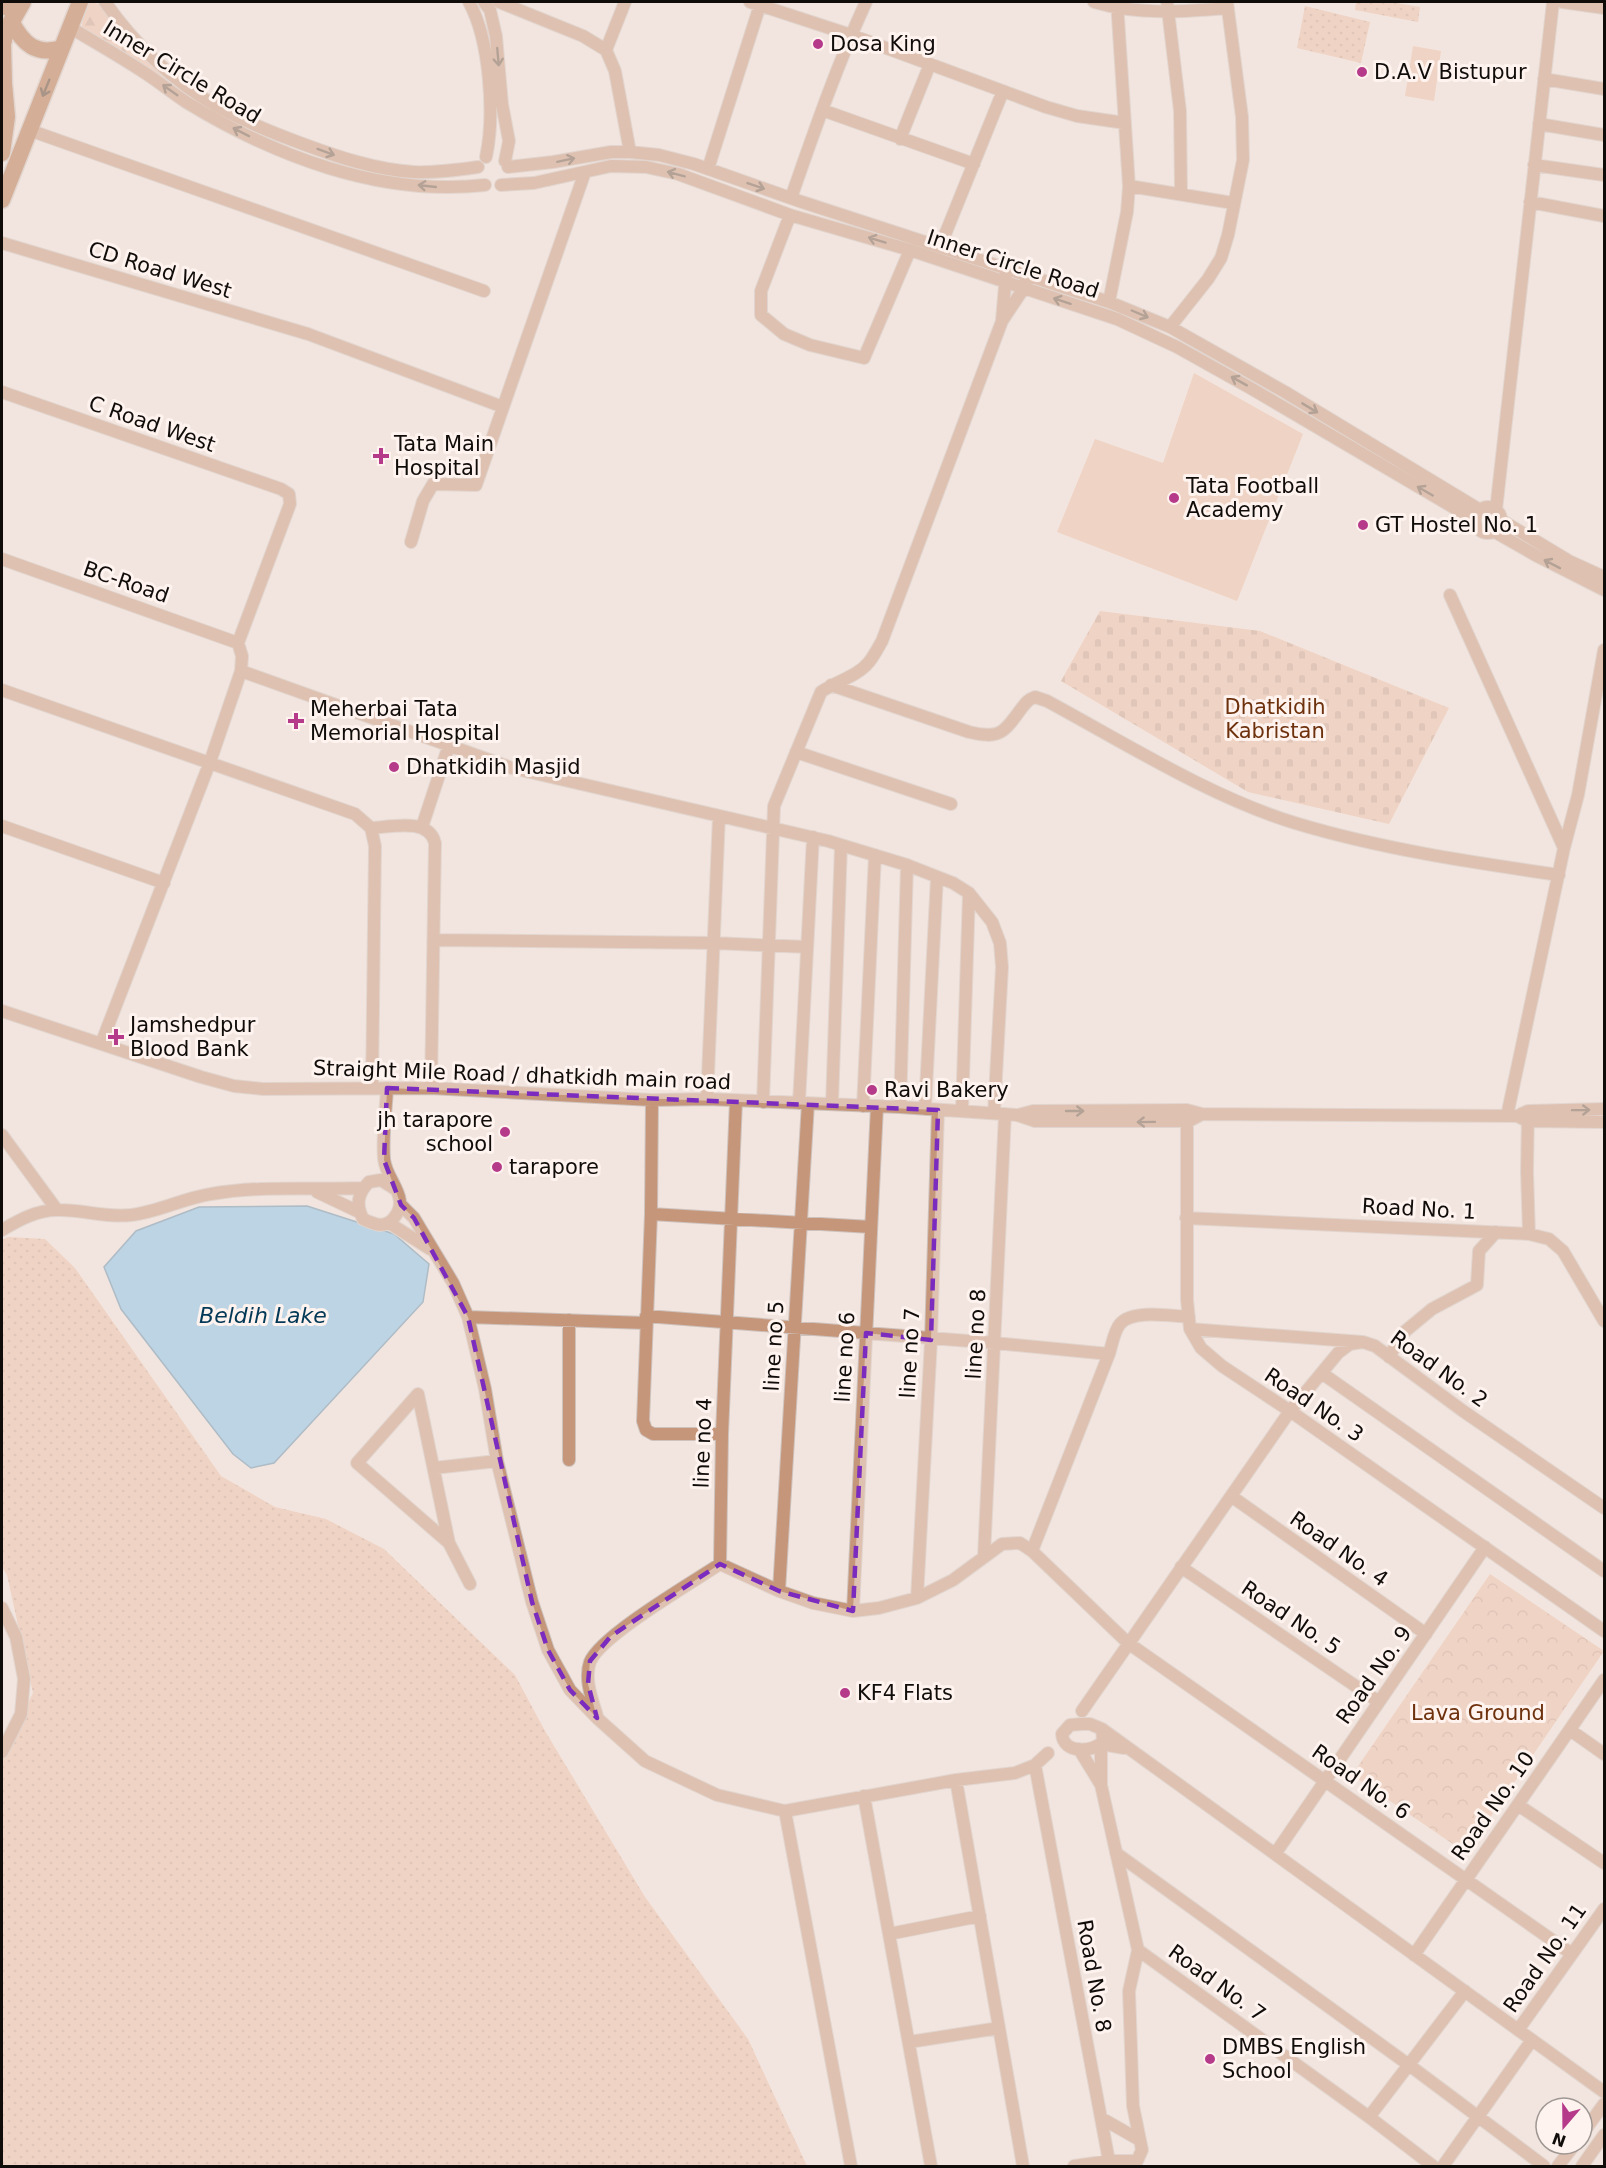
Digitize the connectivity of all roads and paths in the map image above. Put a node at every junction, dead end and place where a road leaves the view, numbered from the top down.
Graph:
1 (80, 2) edge
2 (105, 2) edge
3 (469, 2) edge
4 (626, 2) edge
5 (866, 2) edge
6 (1094, 2) edge
7 (1553, 2) edge
8 (1562, 2) edge
9 (755, 3) edge
10 (493, 4) edge
11 (1117, 5) edge
12 (1228, 5) edge
13 (1168, 7) edge
14 (1605, 8) edge
15 (13, 10) edge
16 (478, 21) junction
17 (71, 28) junction
18 (851, 35) junction
19 (62, 48) junction
20 (606, 50) junction
21 (930, 64) junction
22 (1544, 79) junction
23 (1605, 89) edge
24 (1003, 91) junction
25 (822, 110) junction
26 (1125, 123) junction
27 (1539, 124) junction
28 (29, 130) junction
29 (1605, 135) edge
30 (900, 139) junction
31 (3, 141) edge
32 (630, 152) junction
33 (482, 163) junction
34 (507, 164) junction
35 (974, 164) junction
36 (1534, 165) junction
37 (708, 169) junction
38 (585, 172) junction
39 (1605, 175) edge
40 (485, 184) junction
41 (501, 185) junction
42 (1129, 186) junction
43 (1181, 194) junction
44 (791, 198) junction
45 (2, 200) edge
46 (1530, 202) junction
47 (1233, 203) junction
48 (790, 214) junction
49 (1605, 216) edge
50 (2, 243) edge
51 (940, 247) junction
52 (910, 250) junction
53 (1008, 269) junction
54 (1028, 276) junction
55 (1005, 282) junction
56 (1024, 288) junction
57 (484, 291) dead end
58 (1109, 302) junction
59 (1002, 321) junction
60 (1170, 327) junction
61 (2, 392) edge
62 (503, 407) junction
63 (1478, 515) junction
64 (1497, 520) junction
65 (411, 542) dead end
66 (2, 559) edge
67 (1605, 577) edge
68 (1605, 590) edge
69 (1450, 595) dead end
70 (238, 643) junction
71 (1605, 650) edge
72 (242, 671) junction
73 (831, 685) junction
74 (2, 690) edge
75 (449, 745) junction
76 (796, 752) junction
77 (210, 762) junction
78 (951, 804) dead end
79 (719, 816) junction
80 (2, 826) edge
81 (422, 827) junction
82 (371, 828) junction
83 (773, 828) junction
84 (813, 837) junction
85 (841, 844) junction
86 (1564, 848) junction
87 (875, 855) junction
88 (907, 865) junction
89 (1558, 875) junction
90 (937, 877) junction
91 (164, 883) junction
92 (969, 893) junction
93 (434, 940) junction
94 (714, 943) junction
95 (769, 946) junction
96 (807, 948) junction
97 (2, 1011) edge
98 (101, 1044) junction
99 (372, 1087) junction
100 (387, 1088) junction
101 (431, 1088) junction
102 (707, 1099) junction
103 (652, 1100) junction
104 (736, 1101) junction
105 (763, 1102) junction
106 (804, 1103) junction
107 (832, 1104) junction
108 (863, 1106) junction
109 (877, 1106) junction
110 (900, 1107) junction
111 (925, 1109) junction
112 (1605, 1109) edge
113 (938, 1110) junction
114 (962, 1110) junction
115 (1005, 1114) junction
116 (1188, 1115) junction
117 (1520, 1116) junction
118 (1605, 1122) edge
119 (2, 1135) edge
120 (384, 1160) junction
121 (365, 1185) junction
122 (395, 1189) junction
123 (313, 1190) junction
124 (401, 1205) junction
125 (57, 1209) junction
126 (360, 1212) junction
127 (651, 1214) junction
128 (731, 1218) junction
129 (1186, 1218) junction
130 (801, 1222) junction
131 (389, 1223) junction
132 (871, 1227) junction
133 (2, 1230) edge
134 (1496, 1232) junction
135 (1529, 1234) junction
136 (433, 1252) junction
137 (468, 1317) junction
138 (569, 1320) junction
139 (646, 1320) junction
140 (726, 1322) junction
141 (1605, 1322) edge
142 (1189, 1323) junction
143 (794, 1328) junction
144 (866, 1333) junction
145 (931, 1340) junction
146 (1363, 1342) junction
147 (995, 1344) junction
148 (1109, 1354) junction
149 (1389, 1357) junction
150 (1323, 1374) junction
151 (1290, 1411) junction
152 (722, 1434) junction
153 (569, 1460) dead end
154 (497, 1461) junction
155 (434, 1468) junction
156 (1231, 1496) junction
157 (1605, 1508) edge
158 (449, 1543) junction
159 (1485, 1547) junction
160 (1032, 1551) junction
161 (984, 1556) junction
162 (720, 1564) junction
163 (1181, 1567) junction
164 (1605, 1571) edge
165 (470, 1584) dead end
166 (779, 1591) junction
167 (917, 1598) junction
168 (2, 1608) edge
169 (853, 1611) junction
170 (1605, 1631) edge
171 (1426, 1634) junction
172 (1128, 1643) junction
173 (1605, 1680) edge
174 (1379, 1702) junction
175 (1082, 1711) junction
176 (597, 1718) junction
177 (1096, 1727) junction
178 (1066, 1730) junction
179 (1570, 1730) junction
180 (1073, 1748) junction
181 (1128, 1748) junction
182 (2, 1752) edge
183 (1048, 1753) junction
184 (1605, 1754) edge
185 (1035, 1765) junction
186 (956, 1779) junction
187 (1325, 1781) junction
188 (1101, 1785) junction
189 (864, 1796) junction
190 (1518, 1805) junction
191 (785, 1811) junction
192 (1116, 1853) junction
193 (1275, 1854) junction
194 (1605, 1863) edge
195 (1466, 1880) junction
196 (1605, 1908) edge
197 (980, 1916) junction
198 (889, 1934) junction
199 (1138, 1950) junction
200 (1572, 1954) junction
201 (1414, 1955) junction
202 (1465, 1991) junction
203 (999, 2028) junction
204 (1518, 2030) junction
205 (1532, 2040) junction
206 (909, 2042) junction
207 (1409, 2065) junction
208 (1605, 2092) edge
209 (1605, 2104) edge
210 (1369, 2117) junction
211 (1101, 2118) junction
212 (1478, 2118) junction
213 (1594, 2118) edge
214 (1605, 2135) edge
215 (1138, 2139) junction
216 (1109, 2161) junction
217 (850, 2166) edge
218 (931, 2166) edge
219 (1023, 2166) edge
220 (1074, 2166) edge
221 (1433, 2166) edge
222 (1443, 2166) edge
223 (1544, 2166) edge
224 (1582, 2166) edge

1 - 17 street
2 -> 33 street, Inner Circle Road
3 - 16 street
4 - 20 street
5 - 18 street
6 - 11 street
7 - 22 street
8 - 14 street
9 - 18 street
9 - 37 street
10 - 16 street
10 - 20 street
10 -> 34 street
11 - 13 street
11 - 26 street
12 - 13 street
12 - 47 street
13 - 43 street
15 - 19 street
15 - 31 street
16 - 33 street
17 - 19 street
40 -> 17 street, Inner Circle Road
18 - 21 street
18 - 25 street
19 -> 28 street
20 - 32 street
21 - 24 street
21 - 30 street
22 - 23 street
22 - 27 street
24 - 26 street
24 - 35 street
25 - 30 street
25 - 44 street
26 - 42 street
27 - 29 street
27 - 36 street
28 - 45 street
28 - 57 street
30 - 35 street
34 -> 32 street, Inner Circle Road
32 - 37 street, Inner Circle Road
33 - 34 street, Inner Circle Road
33 - 40 street
34 - 41 street
35 - 51 street
36 - 39 street
36 - 46 street
37 -> 44 street, Inner Circle Road
38 - 41 street, Inner Circle Road
48 -> 38 street, Inner Circle Road
38 - 62 street
40 - 41 street, Inner Circle Road
42 - 43 street
42 - 58 street
43 - 47 street
44 - 51 street, Inner Circle Road
46 - 49 street
46 - 64 street
47 - 60 street
52 -> 48 street, Inner Circle Road
48 - 52 street
50 - 62 street, CD Road West
51 - 53 street, Inner Circle Road
52 - 55 street, Inner Circle Road
53 - 54 street, Inner Circle Road
53 - 55 street
54 - 56 street
54 - 58 street, Inner Circle Road
55 - 56 street, Inner Circle Road
55 - 59 street
56 - 59 street
63 -> 56 street, Inner Circle Road
58 -> 60 street, Inner Circle Road
59 - 73 street
60 -> 63 street, Inner Circle Road
61 - 70 street, C Road West
62 - 65 street
63 - 64 street
63 - 64 street
64 - 67 street
68 -> 64 street
66 - 70 street, BC-Road
69 - 86 street
70 - 72 street
71 - 86 street
72 - 75 street
72 - 77 street
73 - 76 street
73 - 89 street
74 - 77 street
75 - 79 street
75 - 81 street
76 - 78 street
76 - 83 street
77 - 82 street
77 - 91 street
79 - 83 street
79 - 94 street
80 - 91 street
81 - 82 street
81 - 93 street
82 - 99 street
83 - 84 street
83 - 95 street
84 - 85 street
84 - 96 street, line no 5
85 - 87 street
85 - 107 street
86 - 89 street
87 - 88 street
87 - 108 street
88 - 90 street
88 - 110 street
89 - 117 street
90 - 92 street
90 - 111 street
91 - 98 street
92 - 114 street
92 - 115 street, line no 8
93 - 94 street
93 - 101 street
94 - 95 street
94 - 102 street
95 - 96 street
95 - 105 street
96 - 106 street, line no 5
97 - 98 street, Straight Mile Road / dhatkidh main road
98 - 99 street, Straight Mile Road / dhatkidh main road
99 - 100 street, Straight Mile Road / dhatkidh main road
100 - 101 street, Straight Mile Road / dhatkidh main road
100 - 120 street
101 - 103 street, Straight Mile Road / dhatkidh main road
102 - 103 street, Straight Mile Road / dhatkidh main road
102 - 104 street, Straight Mile Road / dhatkidh main road
103 - 127 street
104 - 105 street, Straight Mile Road / dhatkidh main road
104 - 128 street, line no 4
105 - 106 street, Straight Mile Road / dhatkidh main road
106 - 107 street, Straight Mile Road / dhatkidh main road
106 - 130 street, line no 5
107 - 108 street, Straight Mile Road / dhatkidh main road
108 - 109 street, Straight Mile Road / dhatkidh main road
109 - 110 street, Straight Mile Road / dhatkidh main road
109 - 132 street, line no 6
110 - 111 street, Straight Mile Road / dhatkidh main road
111 - 113 street, Straight Mile Road / dhatkidh main road
117 -> 112 street, Straight Mile Road / dhatkidh main road
113 - 114 street, Straight Mile Road / dhatkidh main road
113 - 145 street, line no 7
114 - 115 street, Straight Mile Road / dhatkidh main road
115 - 116 street, Straight Mile Road / dhatkidh main road
115 - 147 street, line no 8
116 - 117 street, Straight Mile Road / dhatkidh main road
116 - 129 street
117 - 118 street, Straight Mile Road / dhatkidh main road
117 - 135 street
119 - 125 street
120 - 121 street
120 - 122 street
121 - 122 street
121 - 123 street
121 - 126 street
122 - 124 street
123 - 125 street
123 - 126 street
124 - 131 street
124 - 136 street
125 - 133 street
126 - 131 street
127 - 128 street
127 - 139 street
128 - 130 street
128 - 140 street, line no 4
129 - 134 street, Road No. 1
129 - 142 street
130 - 132 street
130 - 143 street, line no 5
131 - 136 street
132 - 144 street, line no 6
134 - 135 street, Road No. 1
134 - 149 street
135 - 141 street, Road No. 1
136 - 137 street
137 - 138 street
137 - 154 street
138 - 139 street
138 - 153 street
139 - 140 street
139 - 152 street
140 - 143 street
140 - 152 street, line no 4
142 - 146 street, Road No. 2
142 - 148 street, Road No. 2
142 - 151 street, Road No. 3
143 - 144 street
143 - 166 street, line no 5
144 - 145 street
144 - 169 street, line no 6
145 - 147 street
145 - 167 street, line no 7
146 - 149 street, Road No. 2
146 - 150 street
147 - 148 street
147 - 161 street, line no 8
148 - 160 street, Road No. 2
149 - 157 street, Road No. 2
150 - 151 street
150 - 164 street
151 - 156 street
151 - 159 street, Road No. 3
152 - 162 street, line no 4
154 - 155 street
154 - 176 street
155 - 158 street
155 - 158 street
156 - 163 street
156 - 171 street, Road No. 4
158 - 165 street
159 - 170 street, Road No. 3
159 - 171 street, Road No. 9
160 - 161 street
160 - 172 street, Road No. 6
161 - 167 street
162 - 166 street
162 - 176 street
163 - 172 street
163 - 174 street, Road No. 5
166 - 169 street
167 - 169 street
168 - 182 street
171 - 174 street, Road No. 9
172 - 175 street
172 - 187 street, Road No. 6
173 - 179 street, Road No. 10
174 - 187 street, Road No. 9
175 - 177 street
175 - 178 street
176 - 191 street
177 - 178 street
177 - 180 street
177 - 181 street
178 - 180 street
178 - 183 street
179 - 184 street
179 - 190 street, Road No. 10
180 - 183 street
180 - 188 street
181 - 188 street
181 - 193 street
183 - 185 street
185 - 186 street
185 - 211 street, Road No. 8
186 - 189 street
186 - 197 street
187 - 193 street, Road No. 9
187 - 195 street, Road No. 6
188 - 192 street, Road No. 7
189 - 191 street
189 - 198 street
190 - 194 street
190 - 195 street, Road No. 10
191 - 217 street
192 - 199 street, Road No. 7
192 - 207 street
193 - 201 street
195 - 200 street, Road No. 6
195 - 201 street, Road No. 10
196 - 200 street, Road No. 11
197 - 198 street
197 - 203 street
198 - 206 street
199 - 210 street, Road No. 7
199 - 215 street
200 - 204 street, Road No. 11
201 - 202 street
202 - 204 street
202 - 207 street
203 - 206 street
203 - 219 street
204 - 205 street
205 - 208 street
205 - 212 street
206 - 218 street
207 - 210 street
207 - 212 street
209 - 213 street
210 - 221 street, Road No. 7
211 - 215 street
211 - 216 street, Road No. 8
212 - 222 street
212 - 223 street
214 - 224 street
215 - 216 street
216 - 220 street

